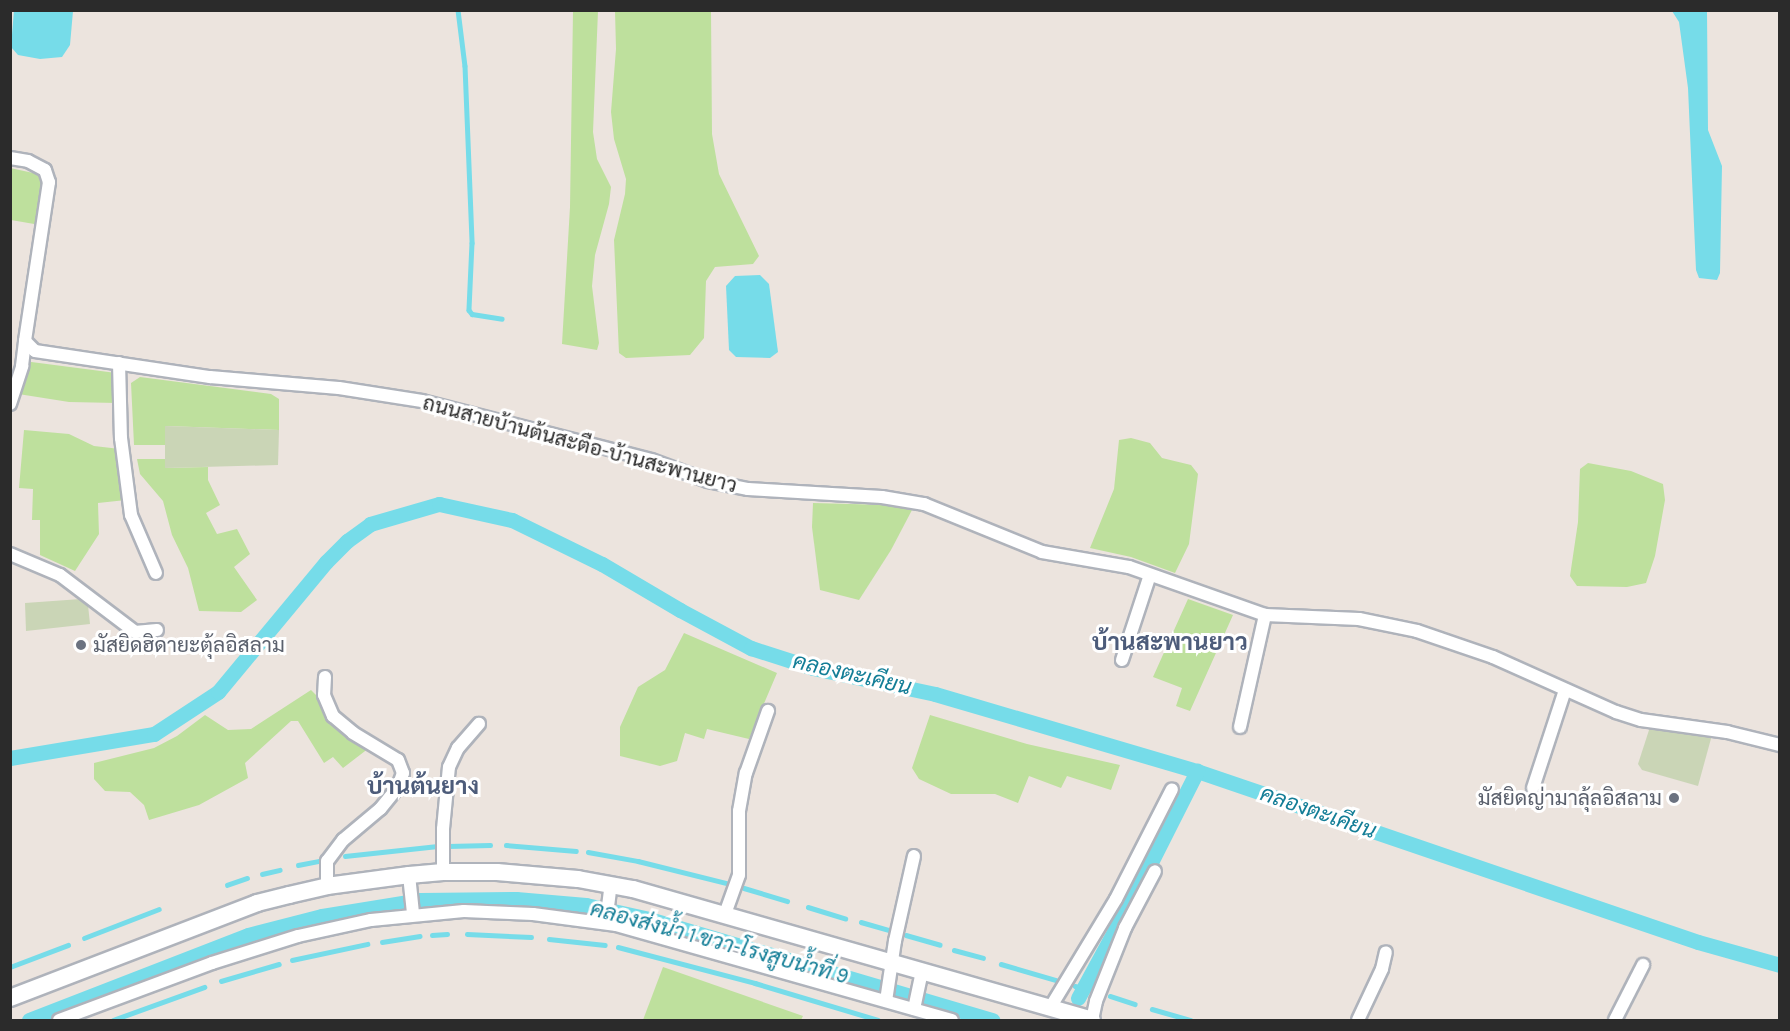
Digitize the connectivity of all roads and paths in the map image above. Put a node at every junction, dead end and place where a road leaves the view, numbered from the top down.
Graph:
1 (10, 158) edge
2 (25, 342) junction
3 (119, 363) junction
4 (11, 401) edge
5 (10, 554) edge
6 (156, 573) dead end
7 (1150, 575) junction
8 (1265, 615) junction
9 (157, 630) dead end
10 (1122, 660) dead end
11 (325, 677) dead end
12 (1565, 690) junction
13 (768, 711) dead end
14 (479, 724) dead end
15 (1240, 727) dead end
16 (1779, 745) edge
17 (1533, 788) dead end
18 (1172, 789) dead end
19 (914, 856) dead end
20 (1155, 871) dead end
21 (443, 872) junction
22 (410, 882) junction
23 (327, 886) junction
24 (610, 891) junction
25 (413, 911) junction
26 (725, 914) junction
27 (606, 920) junction
28 (1386, 952) dead end
29 (1643, 965) dead end
30 (891, 970) junction
31 (920, 978) junction
32 (10, 998) edge
33 (886, 998) junction
34 (915, 1006) junction
35 (1050, 1008) junction
36 (59, 1020) edge
37 (952, 1020) edge
38 (1092, 1020) edge
39 (1359, 1020) edge
40 (1615, 1020) edge

1 - 2 street
2 - 3 street, ถนนสายบ้านต้นสะตือ-บ้านสะพานยาว
2 - 4 street
3 - 6 street
3 - 7 street, ถนนสายบ้านต้นสะตือ-บ้านสะพานยาว
5 - 9 street
7 - 8 street, ถนนสายบ้านต้นสะตือ-บ้านสะพานยาว
7 - 10 street
8 - 12 street, ถนนสายบ้านต้นสะตือ-บ้านสะพานยาว
8 - 15 street
11 - 23 street
12 - 16 street, ถนนสายบ้านต้นสะตือ-บ้านสะพานยาว
12 - 17 street
13 - 26 street
14 - 21 street
18 - 35 street
19 - 30 street
20 - 38 street
21 - 22 main road
21 - 24 main road
22 - 23 main road
22 - 25 street
23 - 32 main road
24 - 26 main road
24 - 27 street
25 - 27 street
25 - 36 street
26 - 30 main road
27 - 33 street
28 - 39 street
29 - 40 street
30 - 31 main road
30 - 33 street
31 - 34 street
31 - 35 main road
33 - 34 street
34 - 37 street
35 - 38 main road

